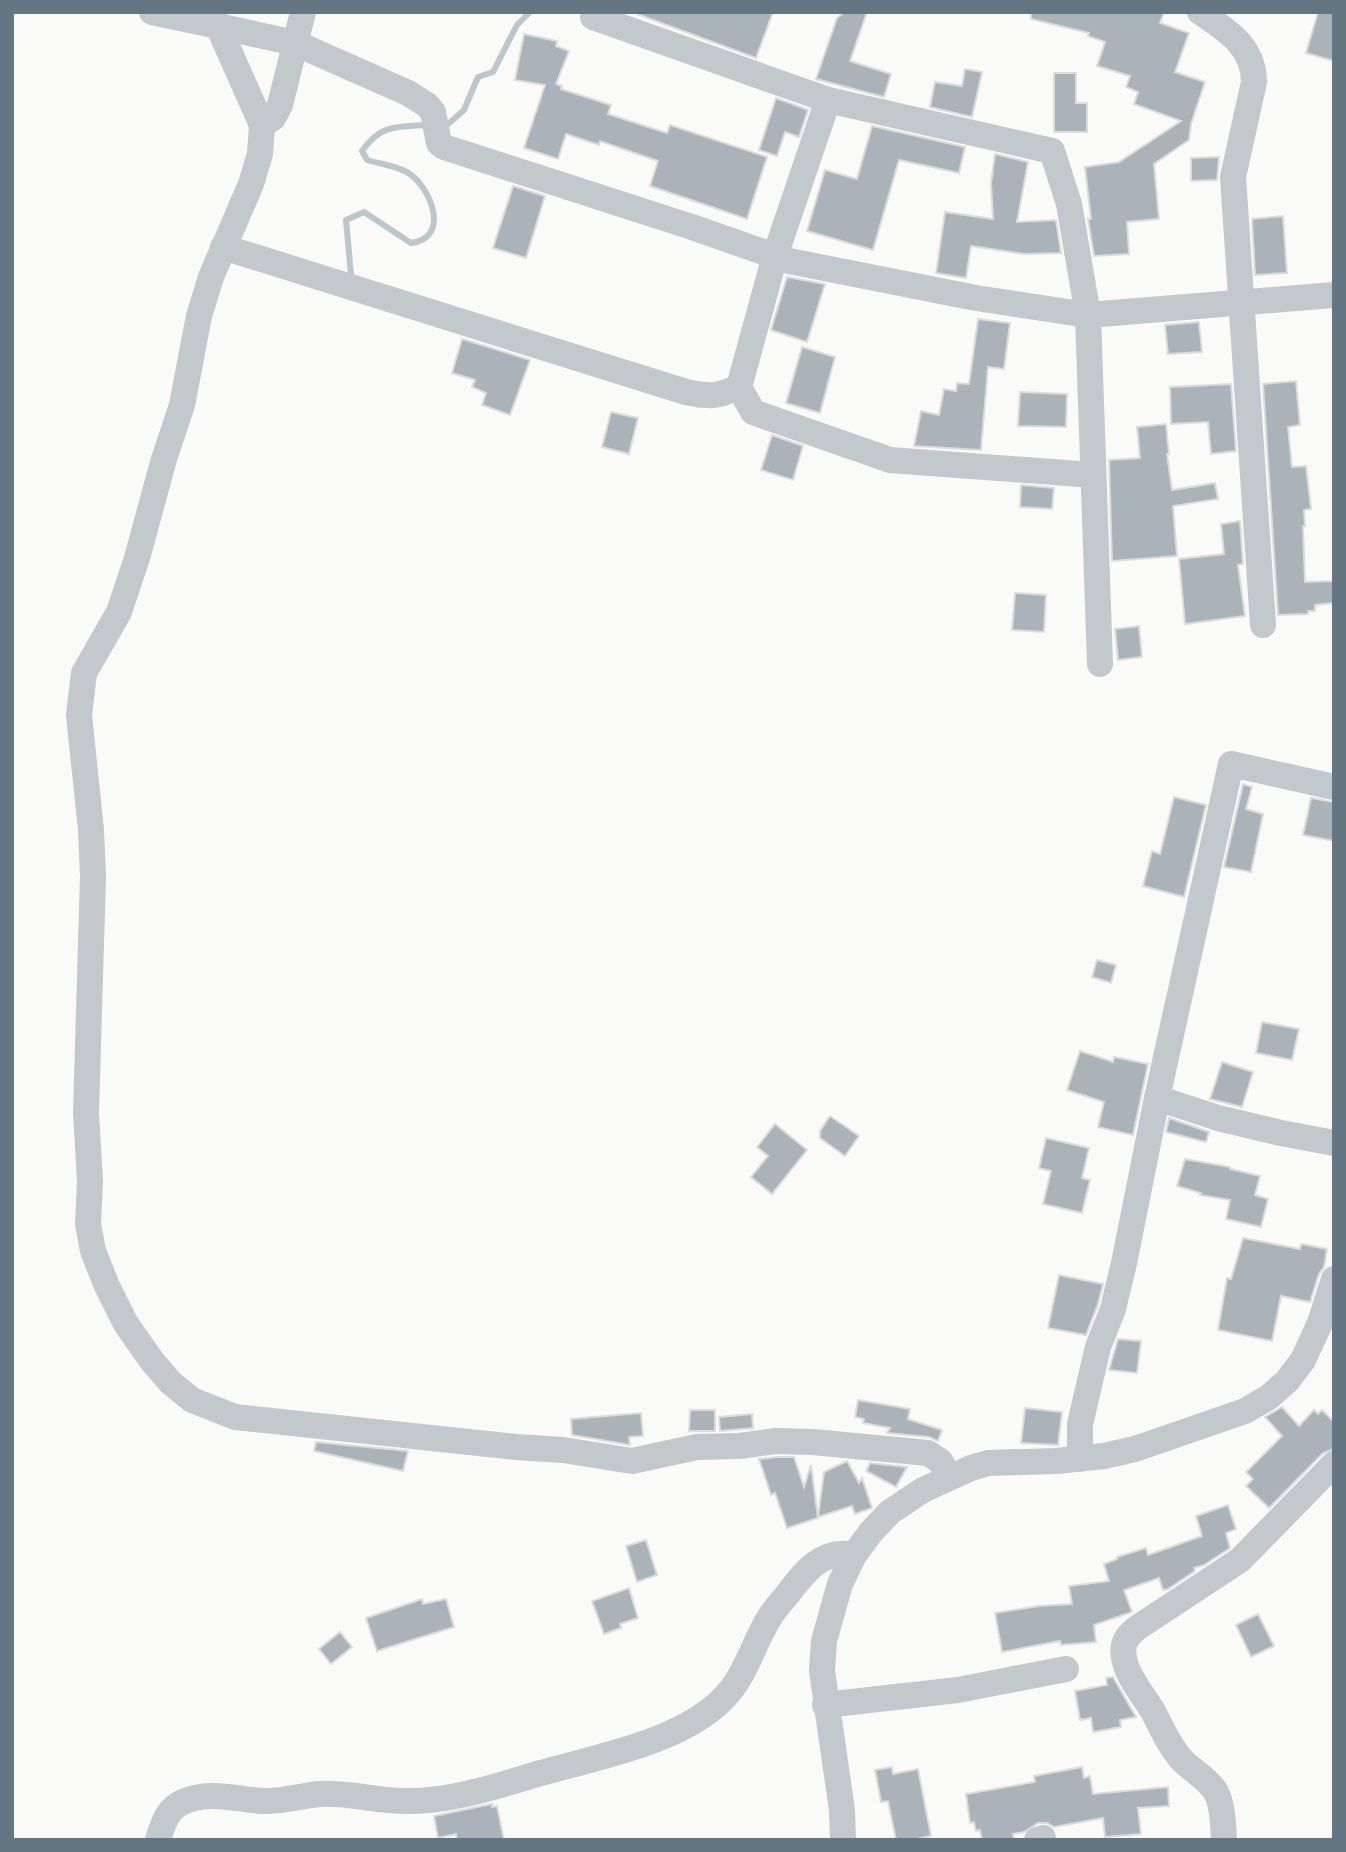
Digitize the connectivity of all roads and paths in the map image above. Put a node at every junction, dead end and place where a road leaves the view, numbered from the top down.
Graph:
1 (152, 12) edge
2 (303, 12) edge
3 (1200, 12) edge
4 (593, 17) dead end
5 (215, 19) edge
6 (295, 43) junction
7 (828, 100) junction
8 (261, 125) junction
9 (223, 247) junction
10 (775, 256) junction
11 (1334, 295) edge
12 (1242, 303) junction
13 (1088, 315) junction
14 (739, 387) junction
15 (1093, 475) junction
16 (1263, 625) dead end
17 (1100, 664) dead end
18 (1334, 787) edge
19 (1157, 1098) junction
20 (1334, 1143) edge
21 (1334, 1279) edge
22 (1080, 1459) junction
23 (1334, 1464) edge
24 (949, 1476) junction
25 (854, 1555) junction
26 (1066, 1669) dead end
27 (825, 1705) junction
28 (158, 1840) edge
29 (843, 1840) edge
30 (1224, 1840) edge

1 - 5 street
2 - 6 street
3 - 12 street
4 - 7 street
5 - 6 street
5 - 8 street
6 - 8 street
6 - 10 street
7 - 10 street
7 - 13 street
8 - 9 street
9 - 14 street
9 - 24 street
10 - 13 street
10 - 14 street
11 - 12 street
12 - 13 street
12 - 16 street
13 - 15 street
14 - 15 street
15 - 17 street
18 - 19 street
19 - 20 street
19 - 22 street
21 - 22 street
22 - 24 street
23 - 30 street
24 - 25 street
25 - 27 street
25 - 28 street
26 - 27 street
27 - 29 street

